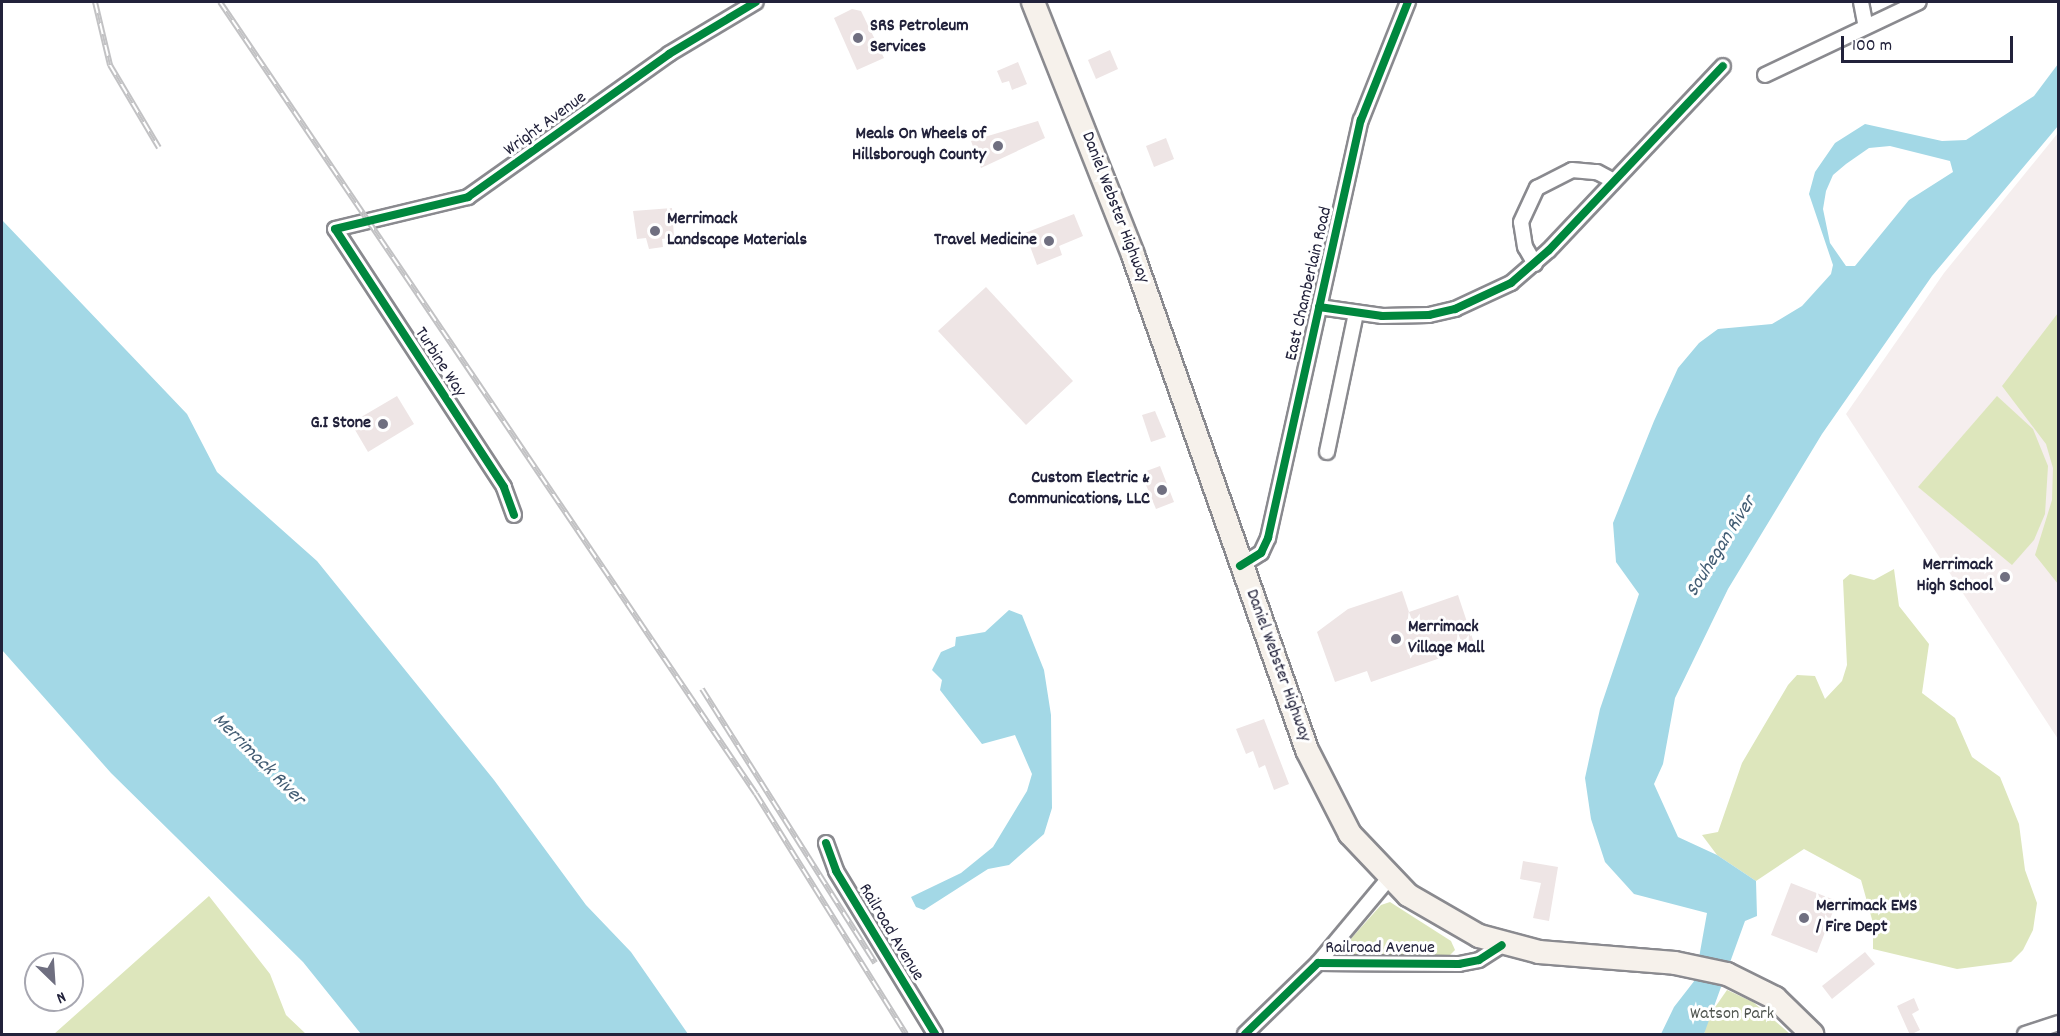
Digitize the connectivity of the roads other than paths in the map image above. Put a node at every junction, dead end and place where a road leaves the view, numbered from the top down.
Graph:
1 (756, 2) edge
2 (1034, 2) edge
3 (1408, 2) edge
4 (1861, 2) edge
5 (1919, 2) edge
6 (1866, 27) junction
7 (1723, 66) dead end
8 (1766, 75) dead end
9 (1614, 181) junction
10 (335, 229) joint
11 (1535, 264) junction
12 (1320, 307) junction
13 (1356, 313) junction
14 (1327, 452) dead end
15 (514, 515) dead end
16 (1240, 566) junction
17 (826, 843) dead end
18 (1389, 879) junction
19 (1502, 945) junction
20 (1318, 963) junction
21 (2058, 1023) edge
22 (935, 1035) edge
23 (1245, 1035) edge
24 (1812, 1035) edge
25 (2025, 1035) edge

1 - 10 street, Wright Avenue
2 - 16 main road, Daniel Webster Highway
3 - 12 street, East Chamberlain Road
4 - 6 street
5 - 6 street
6 - 8 street
7 - 9 street
9 - 11 street
9 - 11 street
10 - 15 street, Turbine Way
11 - 13 street
12 - 13 street
12 - 16 street, East Chamberlain Road
13 - 14 street
16 - 18 main road, Daniel Webster Highway
17 - 22 street, Railroad Avenue
18 - 19 main road, Daniel Webster Highway
18 - 20 street, Railroad Avenue
19 - 20 street, Railroad Avenue
19 - 24 main road, Daniel Webster Highway
20 - 23 street, Railroad Avenue
21 - 25 street

